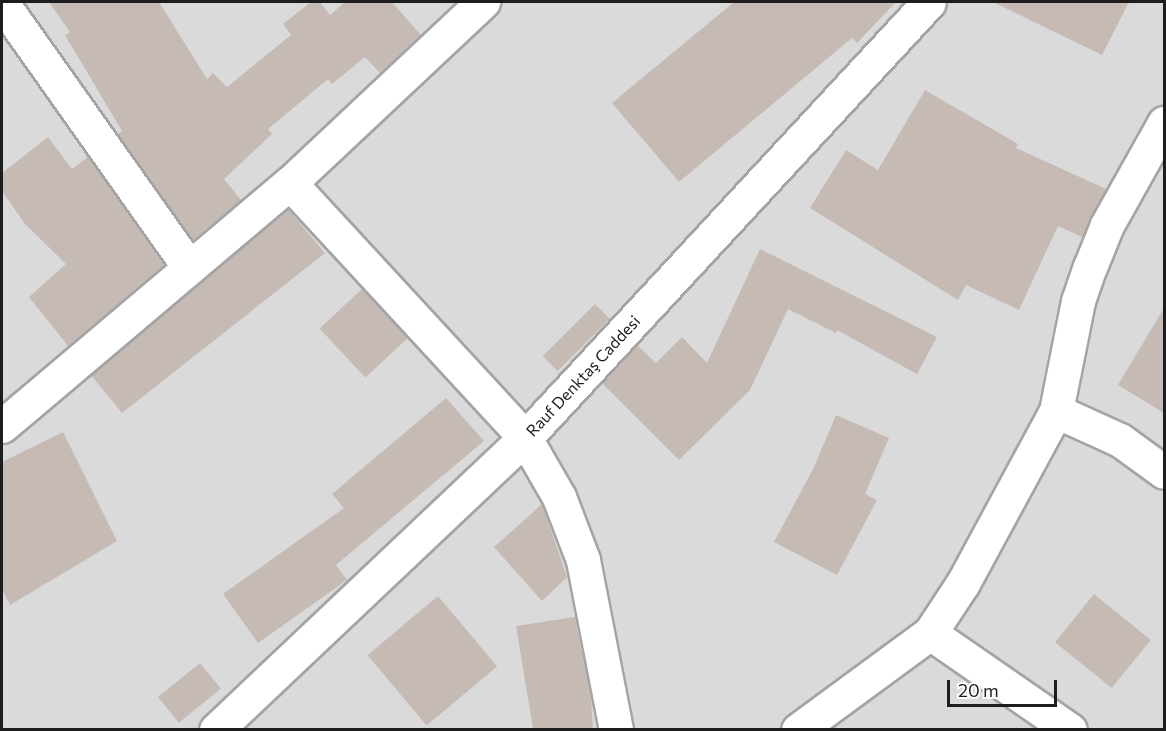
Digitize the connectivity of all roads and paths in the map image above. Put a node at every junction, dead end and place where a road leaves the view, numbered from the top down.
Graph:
1 (483, 2) edge
2 (929, 2) edge
3 (2, 3) edge
4 (1164, 123) edge
5 (290, 183) junction
6 (189, 267) junction
7 (1056, 411) junction
8 (2, 426) edge
9 (525, 438) junction
10 (1164, 472) edge
11 (930, 633) junction
12 (216, 729) edge
13 (616, 729) edge
14 (798, 729) edge
15 (1070, 729) edge

1 - 5 street
2 - 9 street, Rauf Denktaş Caddesi
3 - 6 street
4 - 7 street
5 - 6 street
5 - 9 street
6 - 8 street
7 - 10 street
7 - 11 street
9 - 12 street, Rauf Denktaş Caddesi
9 - 13 street
11 - 14 street
11 - 15 street

